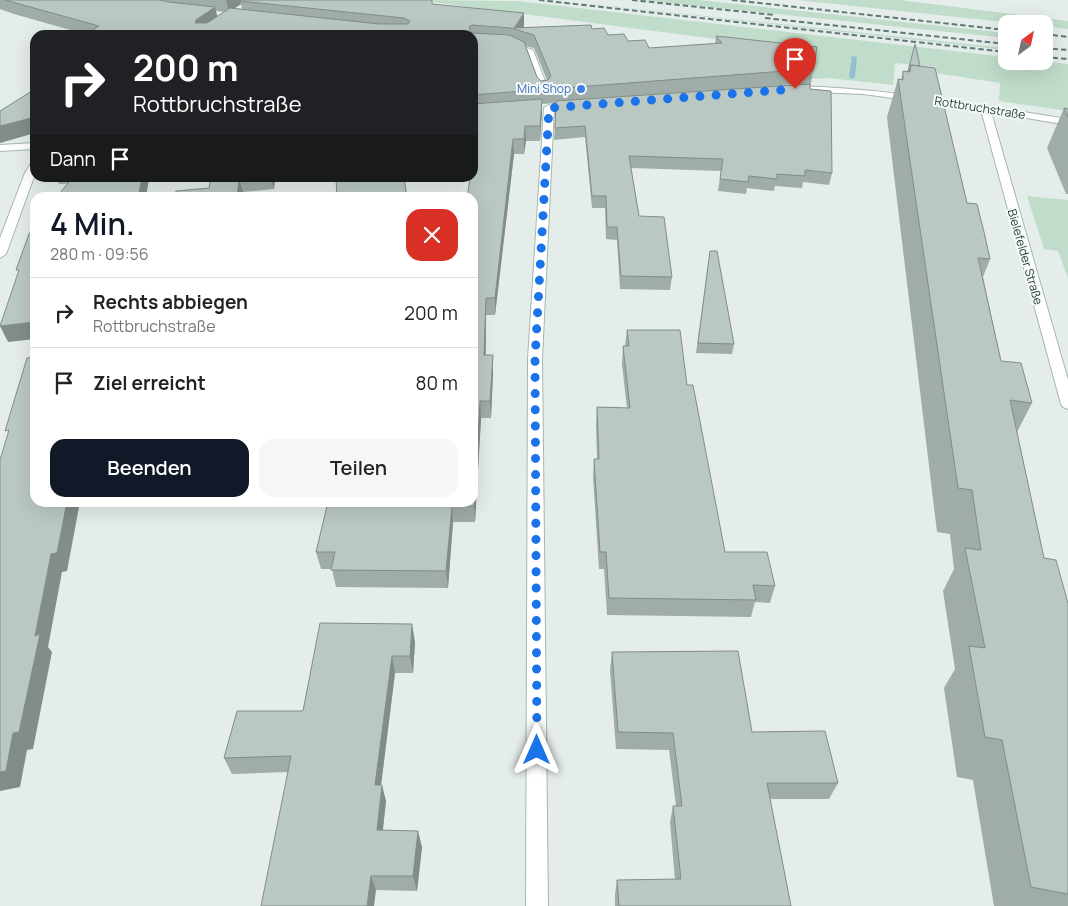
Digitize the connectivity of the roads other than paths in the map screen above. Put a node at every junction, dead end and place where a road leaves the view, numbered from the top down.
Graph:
1 (478, 42) edge
2 (785, 90) edge
3 (544, 91) edge
4 (549, 108) dead end
5 (985, 109) junction
6 (1068, 122) edge
7 (30, 146) edge
8 (0, 148) edge
9 (30, 173) edge
10 (0, 254) edge
11 (1068, 404) edge
12 (538, 906) edge

1 - 3 street
2 - 5 street, Rottbruchstraße
4 - 12 street
5 - 6 street, Rottbruchstraße
5 - 11 street, Bielefelder Straße
7 - 8 street
9 - 10 street

